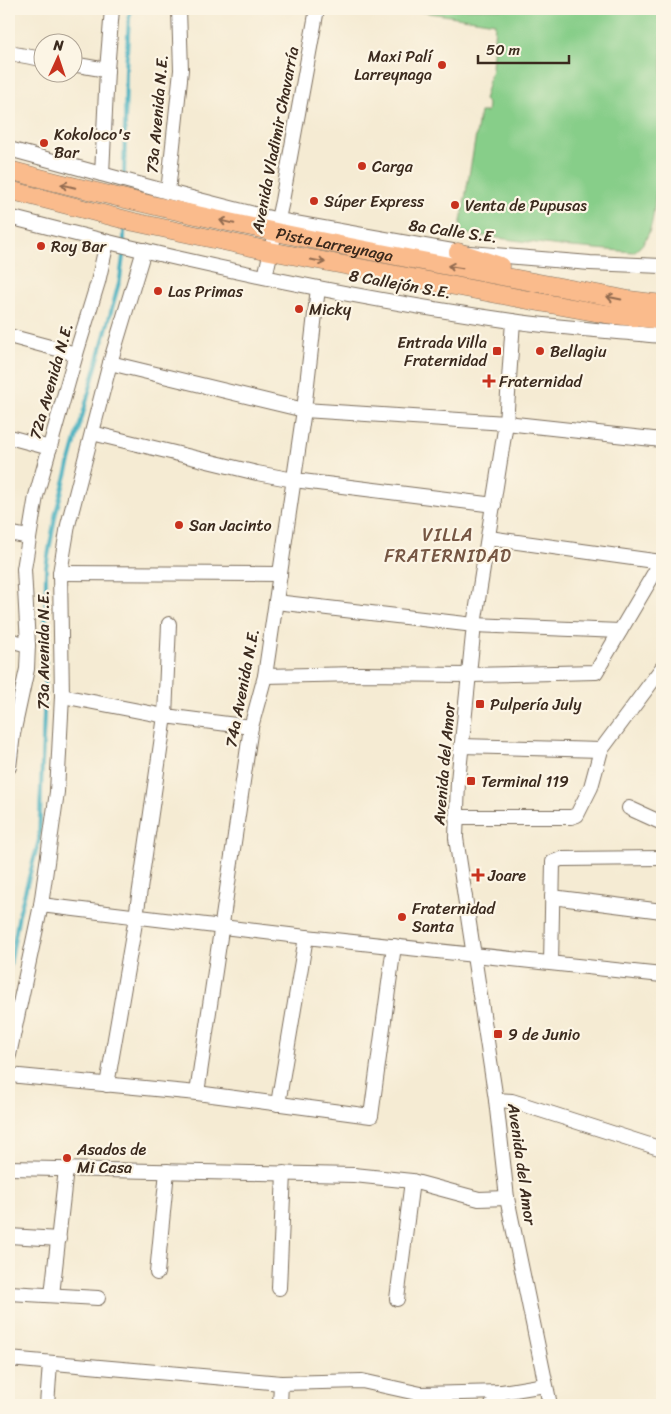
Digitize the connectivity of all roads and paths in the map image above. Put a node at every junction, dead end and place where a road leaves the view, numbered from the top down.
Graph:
1 (112, 9) edge
2 (179, 9) edge
3 (317, 9) edge
4 (9, 53) edge
5 (32, 57) edge
6 (82, 66) edge
7 (107, 70) junction
8 (9, 149) edge
9 (9, 170) edge
10 (107, 176) junction
11 (9, 190) edge
12 (168, 192) junction
13 (9, 217) edge
14 (276, 226) junction
15 (113, 244) junction
16 (139, 249) junction
17 (270, 252) junction
18 (458, 252) junction
19 (662, 266) edge
20 (265, 277) junction
21 (555, 285) junction
22 (318, 288) junction
23 (662, 304) edge
24 (662, 320) edge
25 (513, 321) junction
26 (9, 336) edge
27 (662, 336) edge
28 (76, 354) junction
29 (110, 363) junction
30 (304, 410) junction
31 (506, 423) junction
32 (92, 433) junction
33 (9, 437) edge
34 (662, 440) edge
35 (50, 448) junction
36 (294, 480) junction
37 (494, 505) junction
38 (9, 533) edge
39 (28, 538) junction
40 (489, 538) junction
41 (661, 561) edge
42 (60, 573) junction
43 (280, 574) junction
44 (276, 602) junction
45 (169, 624) dead end
46 (474, 625) junction
47 (620, 631) junction
48 (9, 640) edge
49 (28, 645) junction
50 (662, 668) edge
51 (264, 676) junction
52 (470, 676) junction
53 (62, 696) junction
54 (165, 716) junction
55 (251, 727) junction
56 (11, 733) edge
57 (461, 746) junction
58 (601, 750) junction
59 (9, 767) edge
60 (629, 808) dead end
61 (456, 817) junction
62 (662, 823) edge
63 (662, 858) edge
64 (552, 897) junction
65 (41, 905) junction
66 (662, 910) edge
67 (136, 917) junction
68 (222, 927) junction
69 (306, 937) junction
70 (394, 946) junction
71 (473, 954) junction
72 (551, 963) junction
73 (662, 975) edge
74 (9, 1055) edge
75 (9, 1075) edge
76 (106, 1085) junction
77 (197, 1094) junction
78 (496, 1100) junction
79 (278, 1104) junction
80 (662, 1148) edge
81 (9, 1168) edge
82 (66, 1169) junction
83 (166, 1171) junction
84 (284, 1174) junction
85 (412, 1181) junction
86 (507, 1198) junction
87 (9, 1236) edge
88 (59, 1239) junction
89 (157, 1273) dead end
90 (278, 1288) dead end
91 (9, 1292) edge
92 (52, 1296) junction
93 (98, 1298) dead end
94 (397, 1299) dead end
95 (9, 1359) edge
96 (50, 1362) junction
97 (282, 1383) junction
98 (545, 1385) junction
99 (502, 1392) junction
100 (47, 1405) edge
101 (280, 1405) edge
102 (492, 1405) edge
103 (550, 1405) edge

1 - 7 street
2 - 12 street, 73a Avenida N.E.
3 - 14 street, Avenida Vladimir Chavarría
4 - 5 street
6 - 7 street
7 - 10 street
8 - 10 street, 8a Calle S.E.
14 -> 9 main road, Pista Larreynaga
10 - 12 street, 8a Calle S.E.
11 - 17 main road, Pista Larreynaga
12 - 14 street, 8a Calle S.E.
13 - 15 street
14 - 17 street, Avenida Vladimir Chavarría
14 - 18 street, 8a Calle S.E.
21 -> 14 main road, Pista Larreynaga
15 - 16 street, 8 Callejón S.E.
15 - 28 street, 72a Avenida N.E.
16 - 20 street, 8 Callejón S.E.
16 - 29 street, 73a Avenida N.E.
17 - 20 street, Avenida Vladimir Chavarría
17 -> 24 main road, Pista Larreynaga
18 - 19 street, 8a Calle S.E.
18 - 21 main road
20 - 22 street, 8 Callejón S.E.
23 -> 21 main road, Pista Larreynaga
22 - 25 street, 8 Callejón S.E.
22 - 30 street, 74a Avenida N.E.
25 - 27 street, 8 Callejón S.E.
25 - 31 street, Avenida del Amor
26 - 28 street
28 - 35 street, 72a Avenida N.E.
29 - 30 street
29 - 32 street, 73a Avenida N.E.
30 - 31 street
30 - 36 street, 74a Avenida N.E.
31 - 34 street
31 - 37 street, Avenida del Amor
32 - 36 street
32 - 42 street, 73a Avenida N.E.
33 - 35 street
35 - 39 street, 72a Avenida N.E.
36 - 37 street
36 - 43 street, 74a Avenida N.E.
37 - 40 street, Avenida del Amor
38 - 39 street
39 - 49 street, 72a Avenida N.E.
40 - 41 street
40 - 46 street, Avenida del Amor
41 - 47 street
42 - 43 street
42 - 53 street, 73a Avenida N.E.
43 - 44 street, 74a Avenida N.E.
44 - 46 street
44 - 51 street, 74a Avenida N.E.
45 - 54 street
46 - 47 street
46 - 52 street, Avenida del Amor
47 - 52 street
48 - 49 street
49 - 56 street, 72a Avenida N.E.
50 - 58 street
51 - 52 street
51 - 55 street, 74a Avenida N.E.
52 - 57 street, Avenida del Amor
53 - 54 street
53 - 65 street, 73a Avenida N.E.
54 - 55 street
54 - 67 street
55 - 68 street, 74a Avenida N.E.
56 - 59 street, 72a Avenida N.E.
57 - 58 street
57 - 61 street, Avenida del Amor
58 - 61 street
60 - 62 street
61 - 71 street, Avenida del Amor
63 - 64 street
64 - 66 street
64 - 72 street
65 - 67 street
65 - 74 street, 73a Avenida N.E.
67 - 68 street
67 - 76 street
68 - 69 street
68 - 77 street, 74a Avenida N.E.
69 - 70 street
69 - 79 street
70 - 71 street
70 - 79 street
71 - 72 street
71 - 78 street, Avenida del Amor
72 - 73 street
75 - 76 street
76 - 77 street
77 - 79 street
78 - 80 street
78 - 86 street, Avenida del Amor
81 - 82 street
82 - 83 street
82 - 88 street
83 - 84 street
83 - 89 street
84 - 85 street
84 - 90 street
85 - 86 street
85 - 94 street
86 - 98 street, Avenida del Amor
87 - 88 street
88 - 92 street
91 - 92 street
92 - 93 street
95 - 96 street
96 - 97 street
96 - 100 street
97 - 99 street
97 - 101 street
98 - 99 street
98 - 103 street, Avenida del Amor
99 - 102 street

